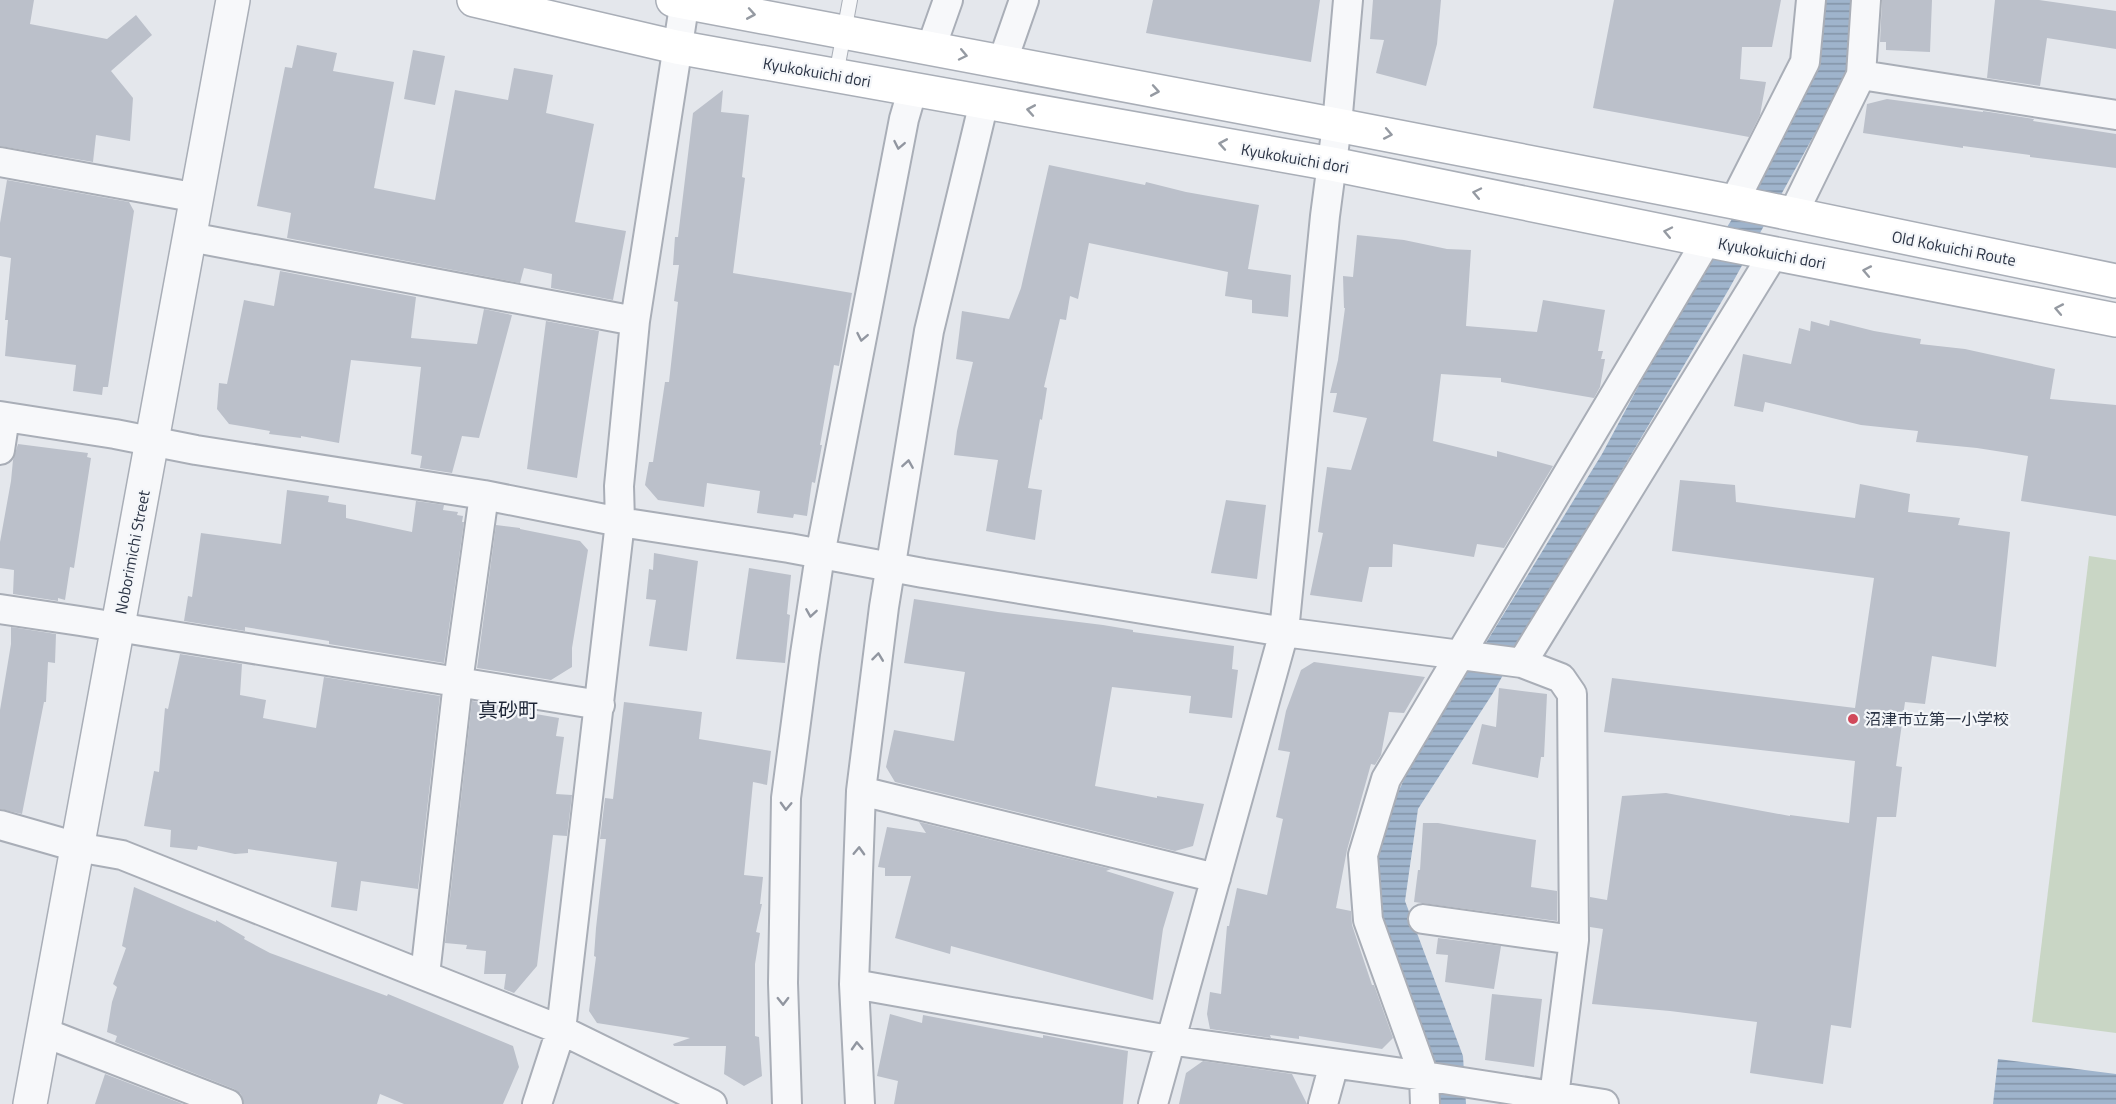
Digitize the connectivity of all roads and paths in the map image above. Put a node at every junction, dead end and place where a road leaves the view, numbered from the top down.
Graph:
1 (233, 0) edge
2 (474, 0) edge
3 (948, 0) edge
4 (1024, 0) edge
5 (1347, 0) edge
6 (1811, 0) edge
7 (1866, 0) edge
8 (681, 1) edge
9 (847, 16) edge
10 (676, 47) junction
11 (931, 48) junction
12 (1002, 63) junction
13 (836, 75) junction
14 (1861, 75) junction
15 (913, 88) junction
16 (984, 102) junction
17 (2116, 115) edge
18 (1337, 124) junction
19 (0, 162) edge
20 (1332, 164) junction
21 (198, 198) junction
22 (1741, 204) junction
23 (1792, 216) junction
24 (190, 237) junction
25 (1716, 242) junction
26 (1774, 253) junction
27 (2116, 281) edge
28 (2116, 320) edge
29 (634, 321) junction
30 (3, 417) edge
31 (153, 442) junction
32 (0, 450) edge
33 (484, 495) junction
34 (620, 522) junction
35 (820, 555) junction
36 (891, 568) junction
37 (0, 609) edge
38 (118, 627) junction
39 (1284, 632) junction
40 (1460, 654) junction
41 (1522, 663) junction
42 (458, 682) junction
43 (600, 705) junction
44 (861, 790) junction
45 (0, 825) edge
46 (77, 847) junction
47 (1216, 878) junction
48 (1423, 918) dead end
49 (1574, 940) junction
50 (425, 975) junction
51 (854, 984) junction
52 (561, 1030) junction
53 (43, 1032) junction
54 (1169, 1040) junction
55 (1334, 1064) junction
56 (1424, 1076) junction
57 (1552, 1101) edge
58 (30, 1104) edge
59 (228, 1104) edge
60 (537, 1104) edge
61 (711, 1104) edge
62 (787, 1104) edge
63 (860, 1104) edge
64 (1153, 1104) edge
65 (1323, 1104) edge
66 (1425, 1104) edge
67 (1604, 1104) edge

1 - 21 street, Noborimichi Street
2 - 10 main road, Kyukokuichi dori
3 - 11 street
4 - 12 street
5 - 18 street
6 - 22 street
7 - 14 street
8 -> 9 main road
8 - 10 street
9 - 11 main road
9 - 13 lane
10 - 13 main road, Kyukokuichi dori
10 - 29 street
11 -> 12 main road
12 -> 18 main road
13 - 15 main road, Kyukokuichi dori
14 - 17 street
14 - 23 street
15 - 16 main road, Kyukokuichi dori
15 -> 35 street
20 -> 16 main road, Kyukokuichi dori
36 -> 16 street
18 - 20 street
18 -> 22 main road
19 - 21 street
25 -> 20 main road, Kyukokuichi dori
20 - 39 street
21 - 24 street, Noborimichi Street
22 - 23 main road
23 - 27 main road, Old Kokuichi Route
24 - 29 street
24 - 31 street, Noborimichi Street
25 - 26 main road, Kyukokuichi dori
25 - 40 street
28 -> 26 main road, Kyukokuichi dori
26 - 41 street
29 - 34 street
30 - 31 street
30 - 32 street
31 - 33 street
31 - 38 street, Noborimichi Street
33 - 34 street
33 - 42 street
34 - 35 street
34 - 43 street
35 - 36 street
35 -> 62 street
36 - 39 street
44 -> 36 street
37 - 38 street
38 - 42 street
38 - 46 street, Noborimichi Street
39 - 40 street
39 - 47 street
40 - 41 street
40 - 56 street
41 - 49 street
42 - 43 street
42 - 50 street
43 - 52 street
44 - 47 street
51 -> 44 street
45 - 46 street
46 - 50 street
46 - 53 street, Noborimichi Street
47 - 54 street
48 - 49 street
49 - 57 street
50 - 52 street
51 - 54 street
63 -> 51 street
52 - 60 street
52 - 61 street
53 - 58 street, Noborimichi Street
53 - 59 street
54 - 55 street
54 - 64 street
55 - 56 street
55 - 65 street
56 - 57 street
56 - 66 street
57 - 67 street

